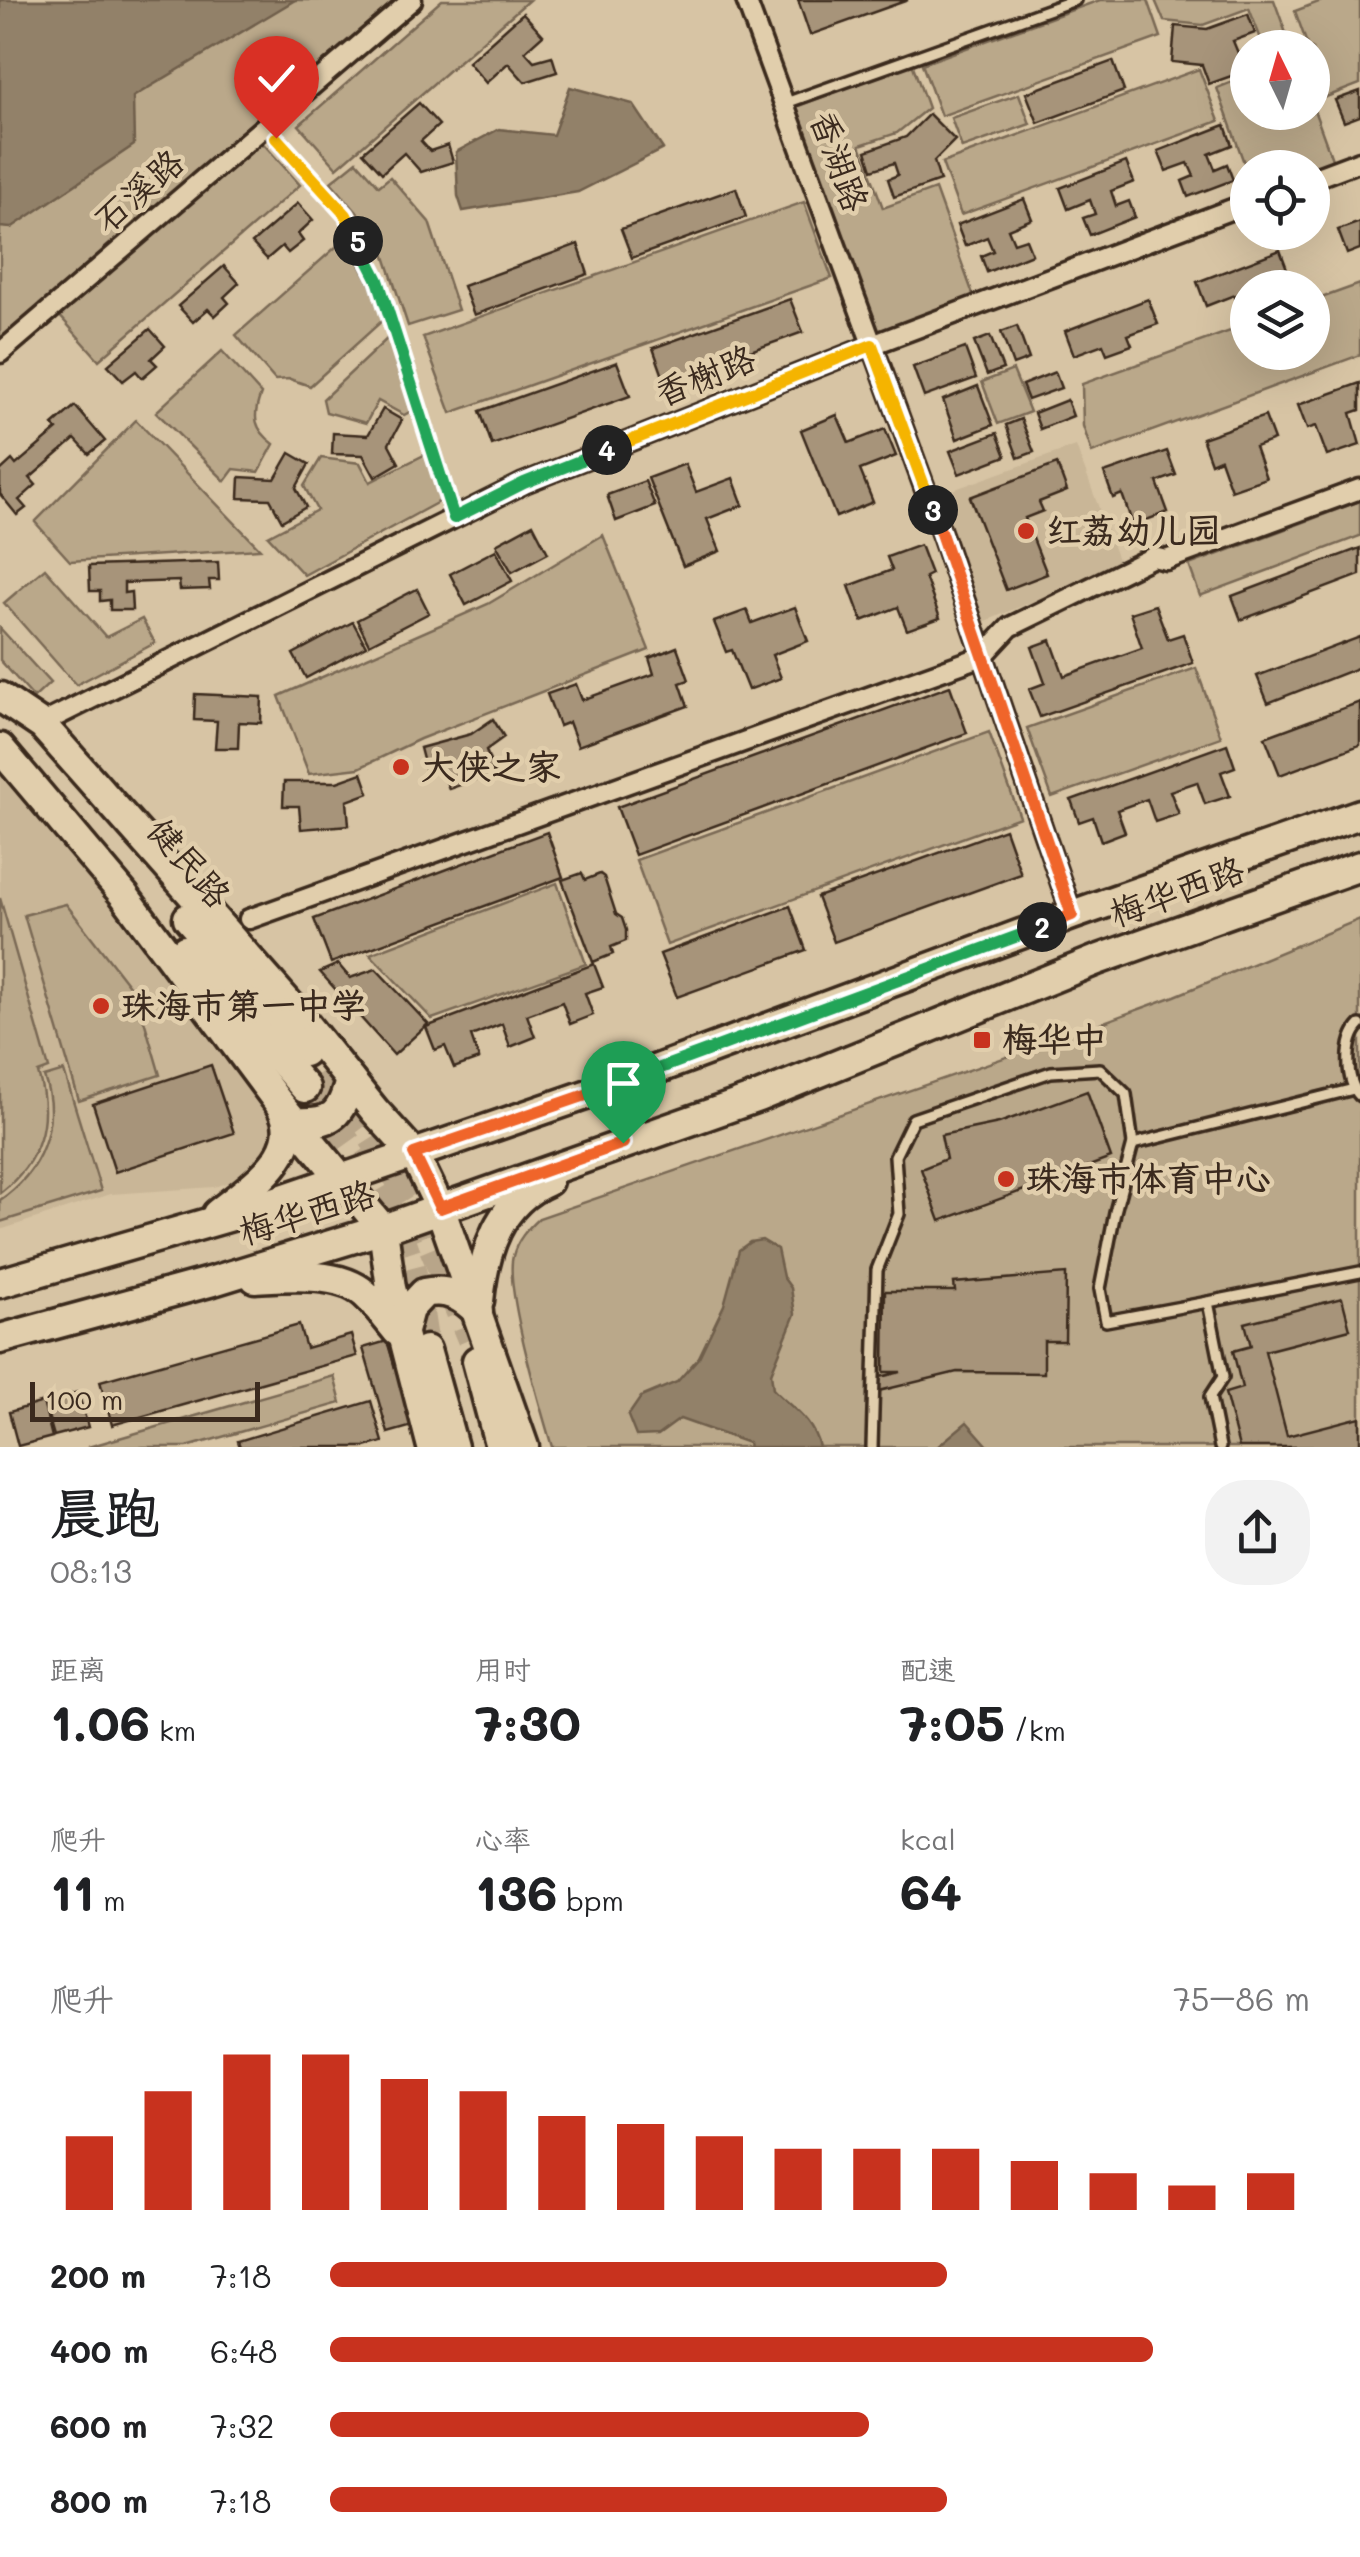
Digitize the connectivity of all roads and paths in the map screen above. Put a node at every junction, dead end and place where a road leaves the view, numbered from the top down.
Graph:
1 (412, 0) edge
2 (746, 0) edge
3 (1075, 0) edge
4 (783, 104) junction
5 (264, 126) junction
6 (1360, 161) edge
7 (1330, 172) edge
8 (1230, 211) edge
9 (872, 345) junction
10 (0, 353) edge
11 (1360, 489) edge
12 (454, 518) junction
13 (983, 656) junction
14 (0, 700) edge
15 (40, 724) junction
16 (0, 738) edge
17 (0, 748) edge
18 (1360, 814) edge
19 (1360, 866) edge
20 (1072, 915) junction
21 (249, 919) dead end
22 (1360, 1024) edge
23 (350, 1080) junction
24 (1357, 1092) edge
25 (286, 1112) junction
26 (623, 1143) junction
27 (1133, 1144) junction
28 (414, 1154) junction
29 (343, 1178) junction
30 (440, 1208) junction
31 (206, 1223) junction
32 (384, 1229) junction
33 (1360, 1272) edge
34 (213, 1281) junction
35 (0, 1283) edge
36 (1208, 1302) junction
37 (475, 1326) junction
38 (0, 1339) edge
39 (414, 1343) junction
40 (432, 1447) edge
41 (453, 1447) edge
42 (500, 1447) edge
43 (524, 1447) edge
44 (872, 1447) edge
45 (1220, 1447) edge

1 - 5 street, 石溪路
2 - 4 street, 香湖路
3 - 4 lane
4 - 9 street, 香湖路
5 - 10 street, 石溪路
5 - 12 lane
6 - 7 street
8 - 9 street, 香榭路
9 - 12 street, 香榭路
9 - 13 street, 香湖路
11 - 13 street
12 - 15 street, 香榭路
13 - 20 street, 香湖路
13 - 21 street
14 - 15 main road
14 - 16 main road, 健民路
15 - 23 main road
17 - 25 main road
18 - 20 main road, 梅华西路
19 - 26 main road, 梅华西路
20 - 28 main road, 梅华西路
22 - 24 lane
23 - 25 main road
23 - 28 main road
24 - 27 lane
25 - 29 main road
25 - 31 main road
26 - 30 main road, 梅华西路
26 - 37 main road
27 - 36 lane
27 - 44 lane
28 - 29 main road, 梅华西路
28 - 30 main road
29 - 31 main road, 梅华西路
29 - 32 main road
30 - 32 main road, 梅华西路
30 - 37 main road
31 - 35 main road, 梅华西路
32 - 34 main road, 梅华西路
32 - 39 main road
33 - 36 lane
34 - 38 main road, 梅华西路
34 - 39 main road
36 - 45 lane
37 - 39 main road
37 - 42 main road
37 - 43 main road
39 - 40 main road
39 - 41 main road

